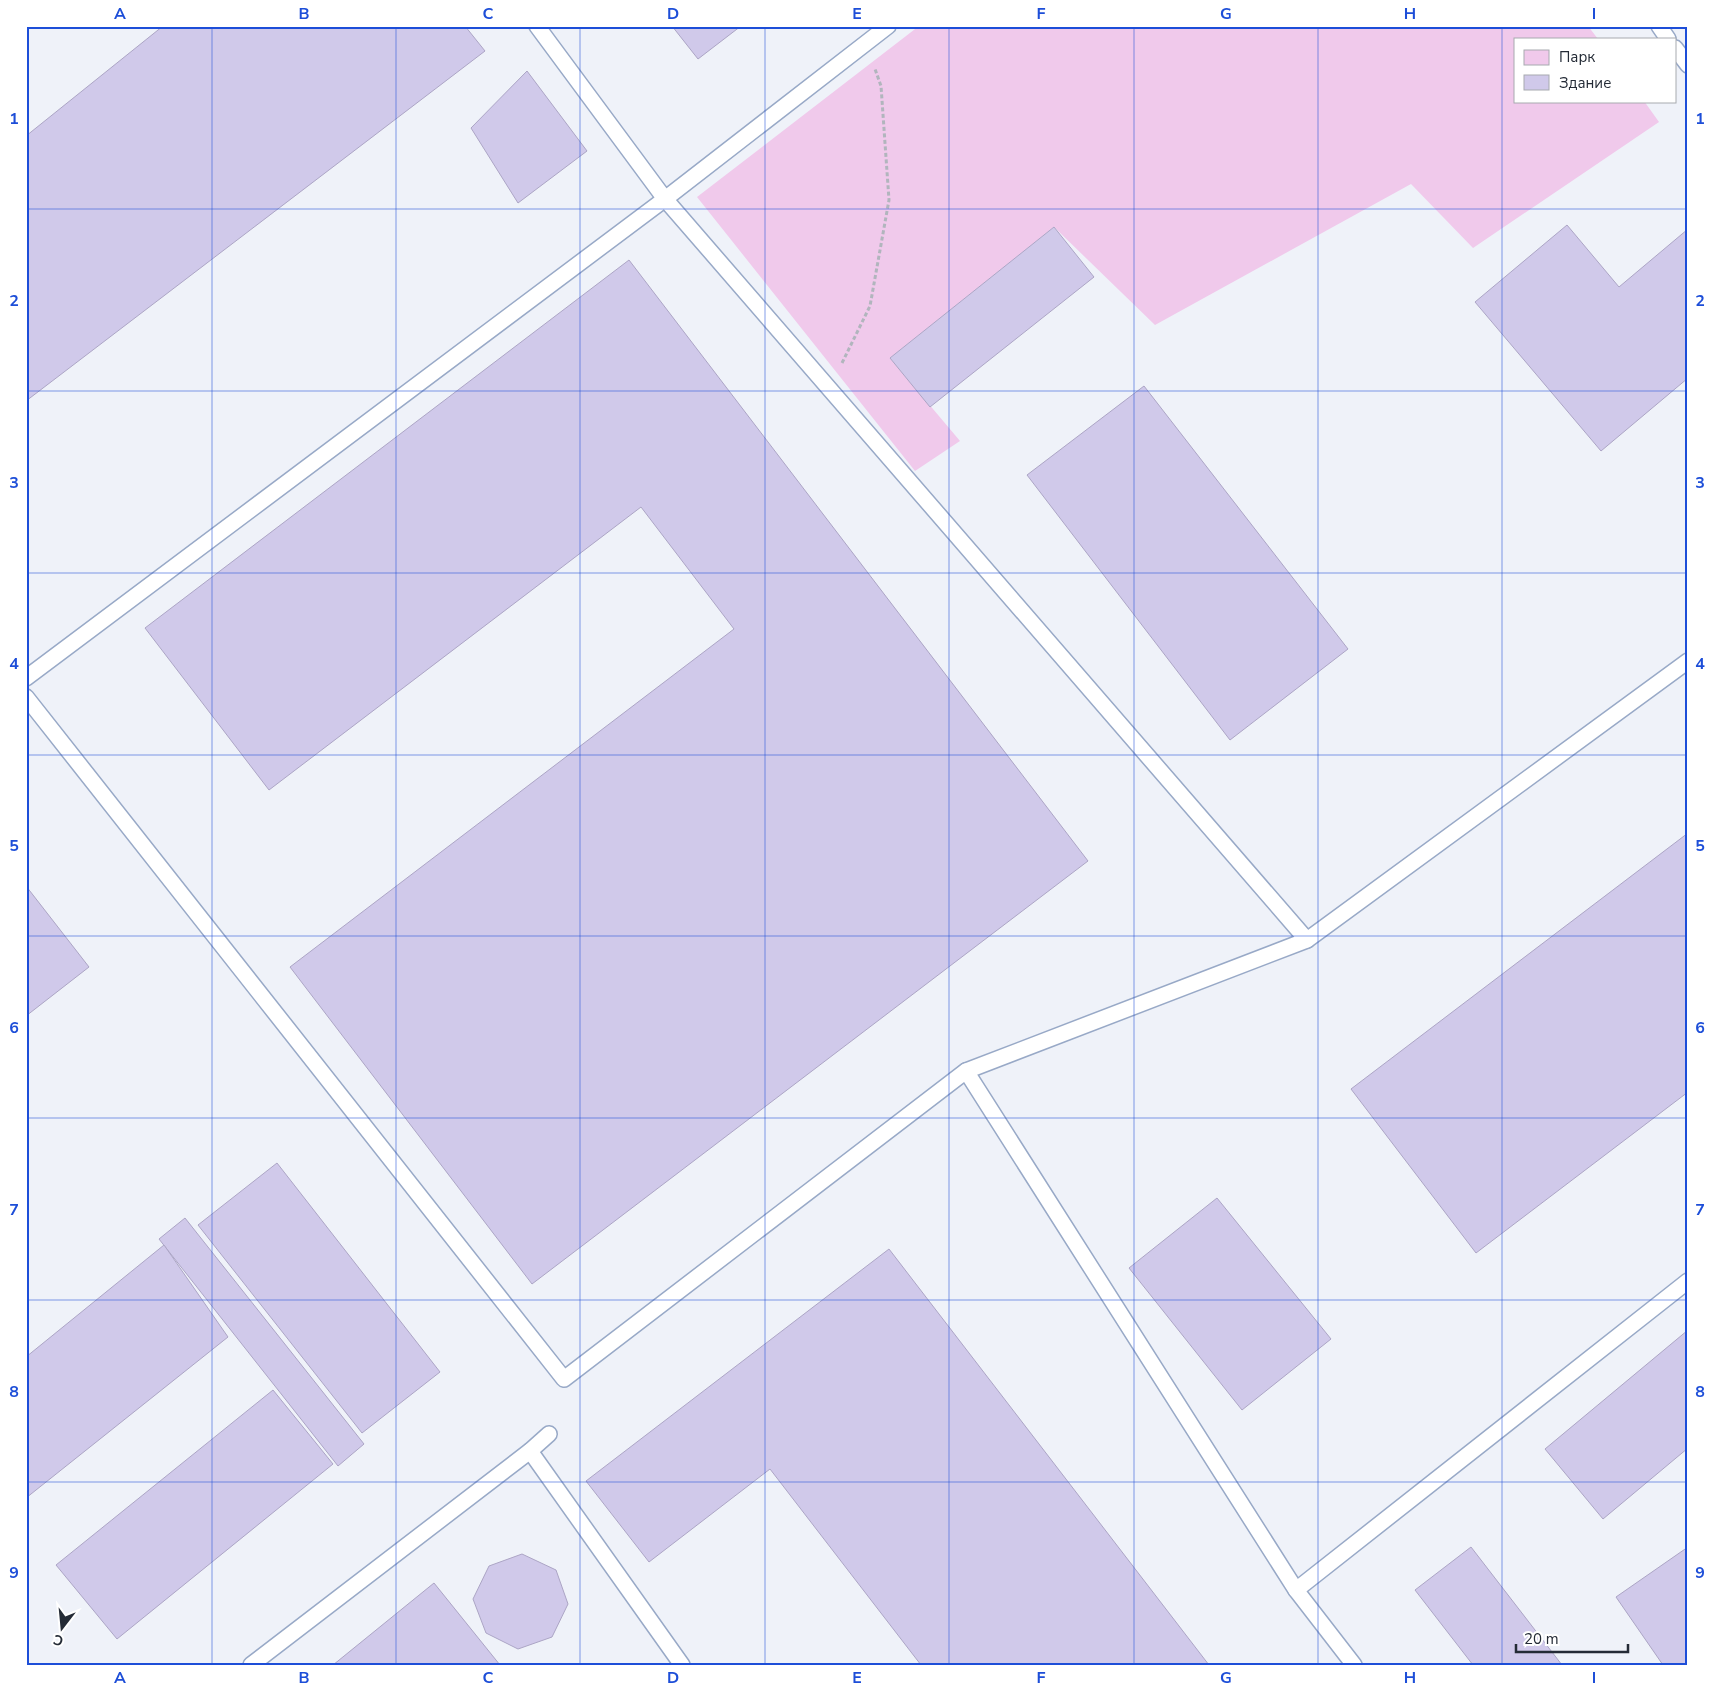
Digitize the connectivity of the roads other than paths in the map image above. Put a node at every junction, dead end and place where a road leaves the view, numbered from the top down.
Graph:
1 (537, 26) edge
2 (888, 26) edge
3 (1659, 26) edge
4 (1667, 38) edge
5 (1676, 49) edge
6 (1688, 65) edge
7 (665, 198) junction
8 (1688, 661) edge
9 (26, 678) edge
10 (26, 697) edge
11 (1307, 940) junction
12 (966, 1071) junction
13 (1688, 1281) edge
14 (549, 1434) dead end
15 (530, 1451) junction
16 (1296, 1590) junction
17 (251, 1665) edge
18 (682, 1665) edge
19 (1354, 1665) edge

1 - 7 lane
2 - 7 lane
3 - 4 lane
5 - 6 lane
7 - 9 lane
7 - 11 lane
8 - 11 lane
10 - 12 lane
11 - 12 lane
12 - 16 lane
13 - 16 lane
14 - 15 lane
15 - 17 lane
15 - 18 lane
16 - 19 lane

